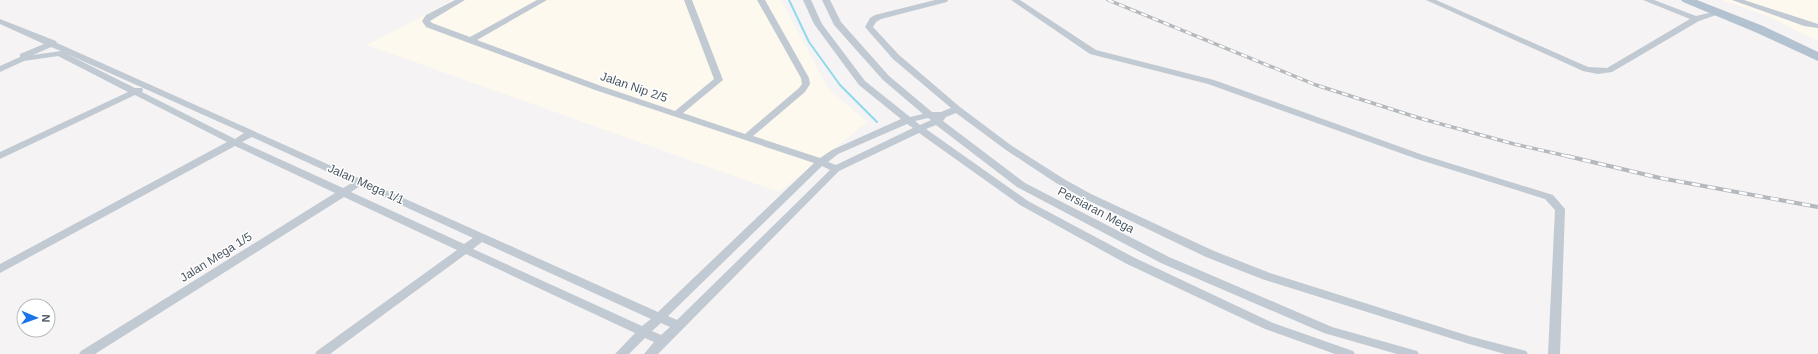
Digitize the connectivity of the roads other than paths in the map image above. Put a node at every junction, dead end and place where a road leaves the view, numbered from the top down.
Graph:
1 (461, 0) edge
2 (543, 0) edge
3 (688, 0) edge
4 (761, 0) edge
5 (808, 0) edge
6 (826, 0) edge
7 (944, 0) edge
8 (1015, 0) edge
9 (1430, 0) edge
10 (1647, 0) edge
11 (1686, 0) edge
12 (1707, 0) edge
13 (1736, 0) edge
14 (1718, 13) junction
15 (1696, 19) junction
16 (0, 21) edge
17 (1818, 26) edge
18 (471, 40) junction
19 (49, 45) junction
20 (1818, 49) edge
21 (1818, 57) edge
22 (0, 65) edge
23 (0, 69) edge
24 (147, 86) junction
25 (136, 92) junction
26 (957, 109) junction
27 (678, 114) junction
28 (936, 117) junction
29 (908, 120) junction
30 (919, 128) junction
31 (252, 133) junction
32 (747, 137) junction
33 (234, 142) junction
34 (0, 156) edge
35 (821, 162) junction
36 (836, 169) junction
37 (360, 182) junction
38 (342, 193) junction
39 (482, 236) junction
40 (464, 249) junction
41 (0, 269) edge
42 (660, 317) junction
43 (678, 326) junction
44 (644, 332) junction
45 (663, 341) junction
46 (85, 354) edge
47 (321, 354) edge
48 (621, 354) edge
49 (650, 354) edge
50 (1349, 354) edge
51 (1413, 354) edge
52 (1522, 354) edge
53 (1554, 354) edge

1 - 18 street, Jalan Nip 2/5
2 - 18 street
3 - 27 street
4 - 32 street
5 - 29 street
6 - 28 street, Persiaran Mega
7 - 26 street
8 - 53 street
9 - 15 street
10 - 15 street
11 - 14 main road
12 - 14 main road
12 - 20 main road
13 - 17 street
14 - 15 street
14 - 21 main road
16 - 19 street
18 - 27 street, Jalan Nip 2/5
19 - 22 street
19 - 23 street
19 - 24 street, Jalan Mega 1/1
19 - 25 street
24 - 25 street
24 - 31 street, Jalan Mega 1/1
25 - 33 street
25 - 34 street
26 - 28 street
26 - 52 street
27 - 32 street, Jalan Nip 2/5
28 - 29 street
28 - 30 street
28 - 51 street, Persiaran Mega
29 - 30 street
29 - 35 street
30 - 36 street
30 - 50 street
31 - 33 street
31 - 37 street, Jalan Mega 1/1
32 - 35 street, Jalan Nip 2/5
33 - 38 street
33 - 41 street
35 - 36 street, Jalan Nip 2/5
35 - 42 street
36 - 43 street
37 - 38 street, Jalan Mega 1/5
37 - 39 street, Jalan Mega 1/1
38 - 40 street
38 - 46 street, Jalan Mega 1/5
39 - 40 street
39 - 42 street, Jalan Mega 1/1
40 - 44 street
40 - 47 street
42 - 43 street, Jalan Mega 1/1
42 - 44 street
43 - 45 street
44 - 45 street
44 - 48 street
45 - 49 street

